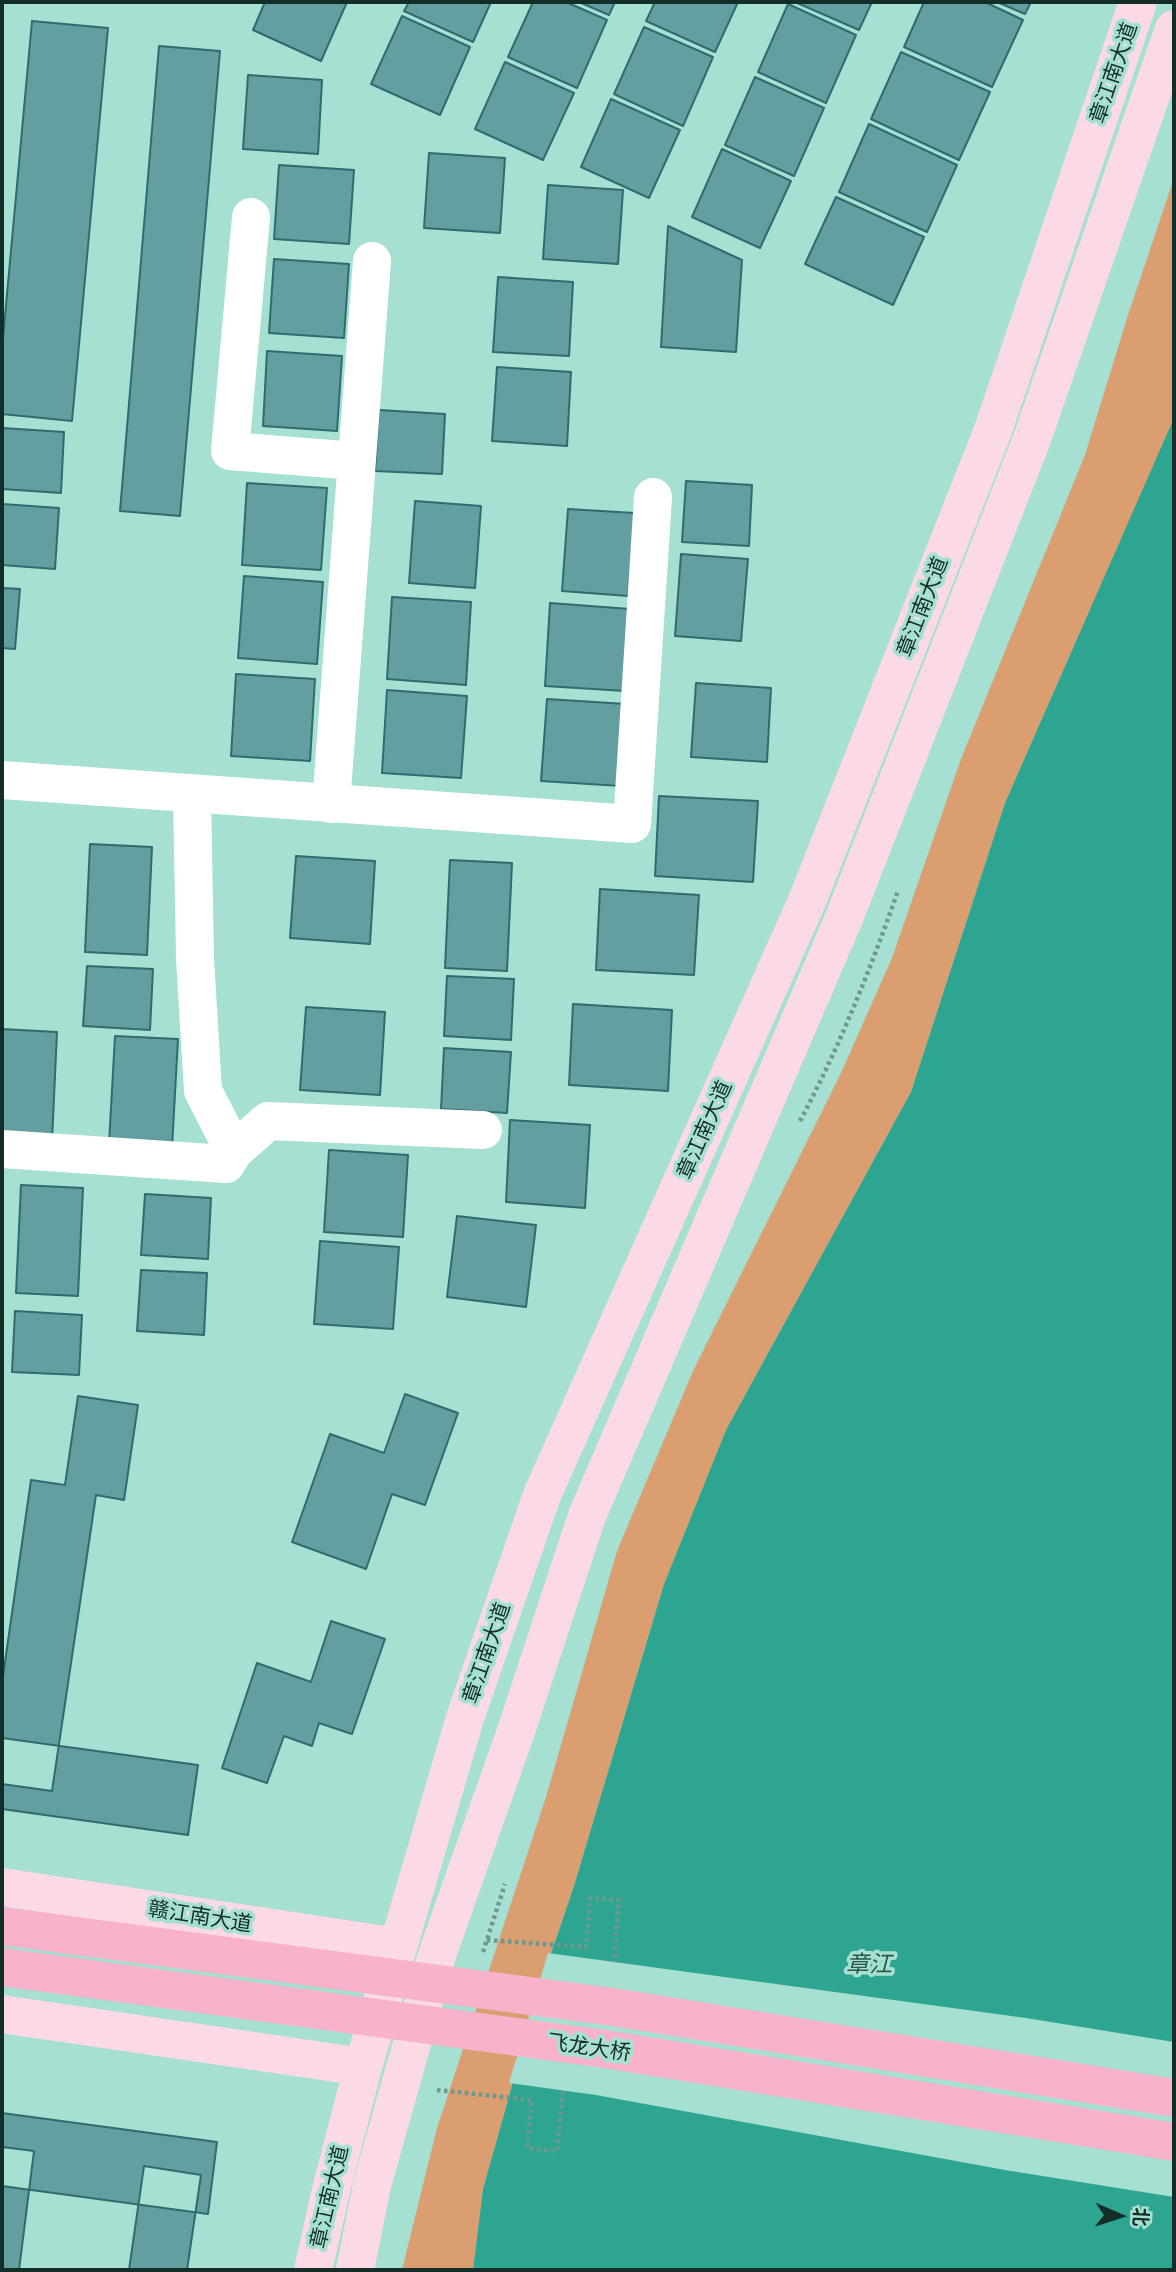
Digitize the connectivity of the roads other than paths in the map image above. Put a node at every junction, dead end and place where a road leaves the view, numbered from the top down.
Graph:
1 (1138, 2) edge
2 (1174, 29) edge
3 (251, 217) dead end
4 (372, 261) dead end
5 (356, 461) junction
6 (653, 498) dead end
7 (2, 780) edge
8 (192, 794) junction
9 (331, 804) junction
10 (483, 1130) dead end
11 (2, 1149) edge
12 (234, 1151) junction
13 (2, 1887) edge
14 (2, 1926) edge
15 (398, 1947) junction
16 (2, 1966) edge
17 (2, 2014) edge
18 (363, 2067) junction
19 (1174, 2098) edge
20 (1174, 2142) edge
21 (313, 2270) edge
22 (355, 2270) edge

1 - 15 main road, 章江南大道
2 - 22 main road, 章江南大道
3 - 5 street
4 - 5 street
5 - 9 street
6 - 9 street
7 - 8 street
8 - 9 street
8 - 12 street
10 - 12 street
11 - 12 street
13 - 15 main road, 赣江南大道
14 - 19 main road, 飞龙大桥
15 - 18 main road, 章江南大道
16 - 20 main road, 飞龙大桥
17 - 18 main road
18 - 21 main road, 章江南大道

